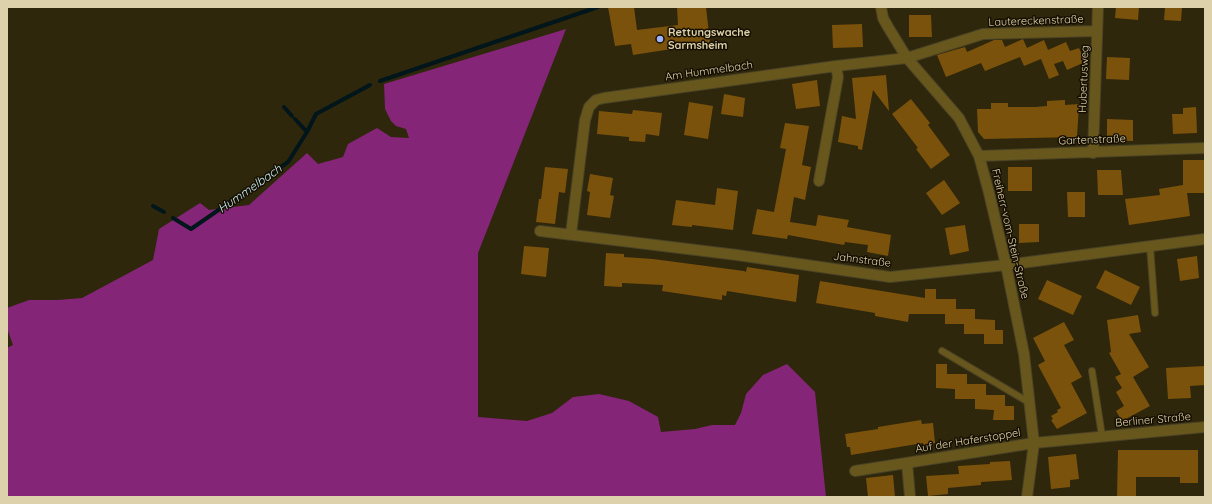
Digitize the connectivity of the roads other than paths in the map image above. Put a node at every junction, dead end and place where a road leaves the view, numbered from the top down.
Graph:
1 (881, 7) edge
2 (1098, 7) edge
3 (1098, 31) junction
4 (906, 58) junction
5 (836, 66) junction
6 (1205, 148) edge
7 (1093, 152) junction
8 (979, 156) junction
9 (819, 181) dead end
10 (540, 231) dead end
11 (571, 234) junction
12 (1205, 239) edge
13 (1150, 246) junction
14 (1006, 265) junction
15 (1155, 313) dead end
16 (942, 351) dead end
17 (1092, 371) dead end
18 (1030, 403) junction
19 (1205, 427) edge
20 (1102, 436) junction
21 (1034, 443) junction
22 (907, 463) junction
23 (855, 471) dead end
24 (910, 497) edge
25 (1027, 497) edge

1 - 4 street, Freiherr-vom-Stein-Straße
2 - 3 street, Hubertusweg
3 - 4 street, Lautereckenstraße
3 - 7 street, Hubertusweg
4 - 5 street, Am Hummelbach
4 - 8 street, Freiherr-vom-Stein-Straße
5 - 9 street
5 - 11 street, Am Hummelbach
6 - 7 street, Gartenstraße
7 - 8 street, Gartenstraße
8 - 14 street, Freiherr-vom-Stein-Straße
10 - 11 street, Jahnstraße
11 - 14 street, Jahnstraße
12 - 13 street, Jahnstraße
13 - 14 street, Jahnstraße
13 - 15 lane
14 - 18 street, Freiherr-vom-Stein-Straße
16 - 18 lane
17 - 20 lane, Berliner Straße
18 - 21 street, Freiherr-vom-Stein-Straße
19 - 20 street, Berliner Straße
20 - 21 street, Berliner Straße
21 - 22 street, Auf der Haferstoppel
21 - 25 street, Freiherr-vom-Stein-Straße
22 - 23 street, Auf der Haferstoppel
22 - 24 street, Auf der Haferstoppel

